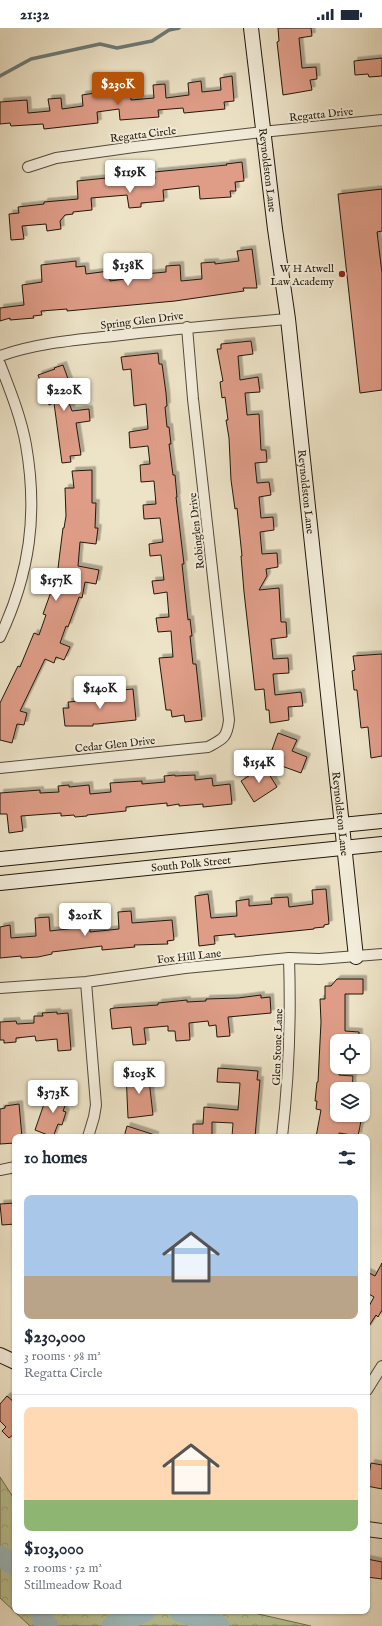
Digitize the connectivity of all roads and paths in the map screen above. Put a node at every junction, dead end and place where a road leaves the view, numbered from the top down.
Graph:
1 (251, 28) edge
2 (382, 120) edge
3 (262, 132) junction
4 (28, 167) dead end
5 (288, 319) junction
6 (187, 327) junction
7 (0, 356) edge
8 (0, 364) edge
9 (0, 636) edge
10 (228, 733) joint
11 (0, 768) edge
12 (382, 821) edge
13 (343, 825) junction
14 (382, 844) edge
15 (346, 848) junction
16 (0, 859) edge
17 (0, 883) edge
18 (382, 954) edge
19 (356, 957) junction
20 (289, 958) junction
21 (86, 982) junction
22 (0, 988) edge
23 (89, 1134) edge
24 (282, 1134) edge
25 (12, 1168) edge
26 (0, 1170) edge
27 (0, 1355) edge
28 (12, 1361) edge
29 (382, 1366) edge
30 (370, 1385) edge
31 (370, 1529) edge
32 (382, 1531) edge

1 - 3 street, Reynoldston Lane
2 - 3 street, Regatta Drive
3 - 4 street, Regatta Circle
3 - 5 street, Reynoldston Lane
5 - 6 street, Spring Glen Drive
5 - 13 street, Reynoldston Lane
6 - 7 street, Spring Glen Drive
6 - 10 street, Robinglen Drive
8 - 9 street
10 - 11 street, Cedar Glen Drive
12 - 13 street, South Polk Street
13 - 15 street, Reynoldston Lane
13 - 16 street, South Polk Street
14 - 15 street, South Polk Street
15 - 17 street, South Polk Street
15 - 19 street, Reynoldston Lane
18 - 19 street, Fox Hill Lane
19 - 20 street, Fox Hill Lane
20 - 21 street, Fox Hill Lane
20 - 24 street, Glen Stone Lane
21 - 22 street, Fox Hill Lane
21 - 23 street
25 - 26 street
27 - 28 street
29 - 30 street
31 - 32 street

